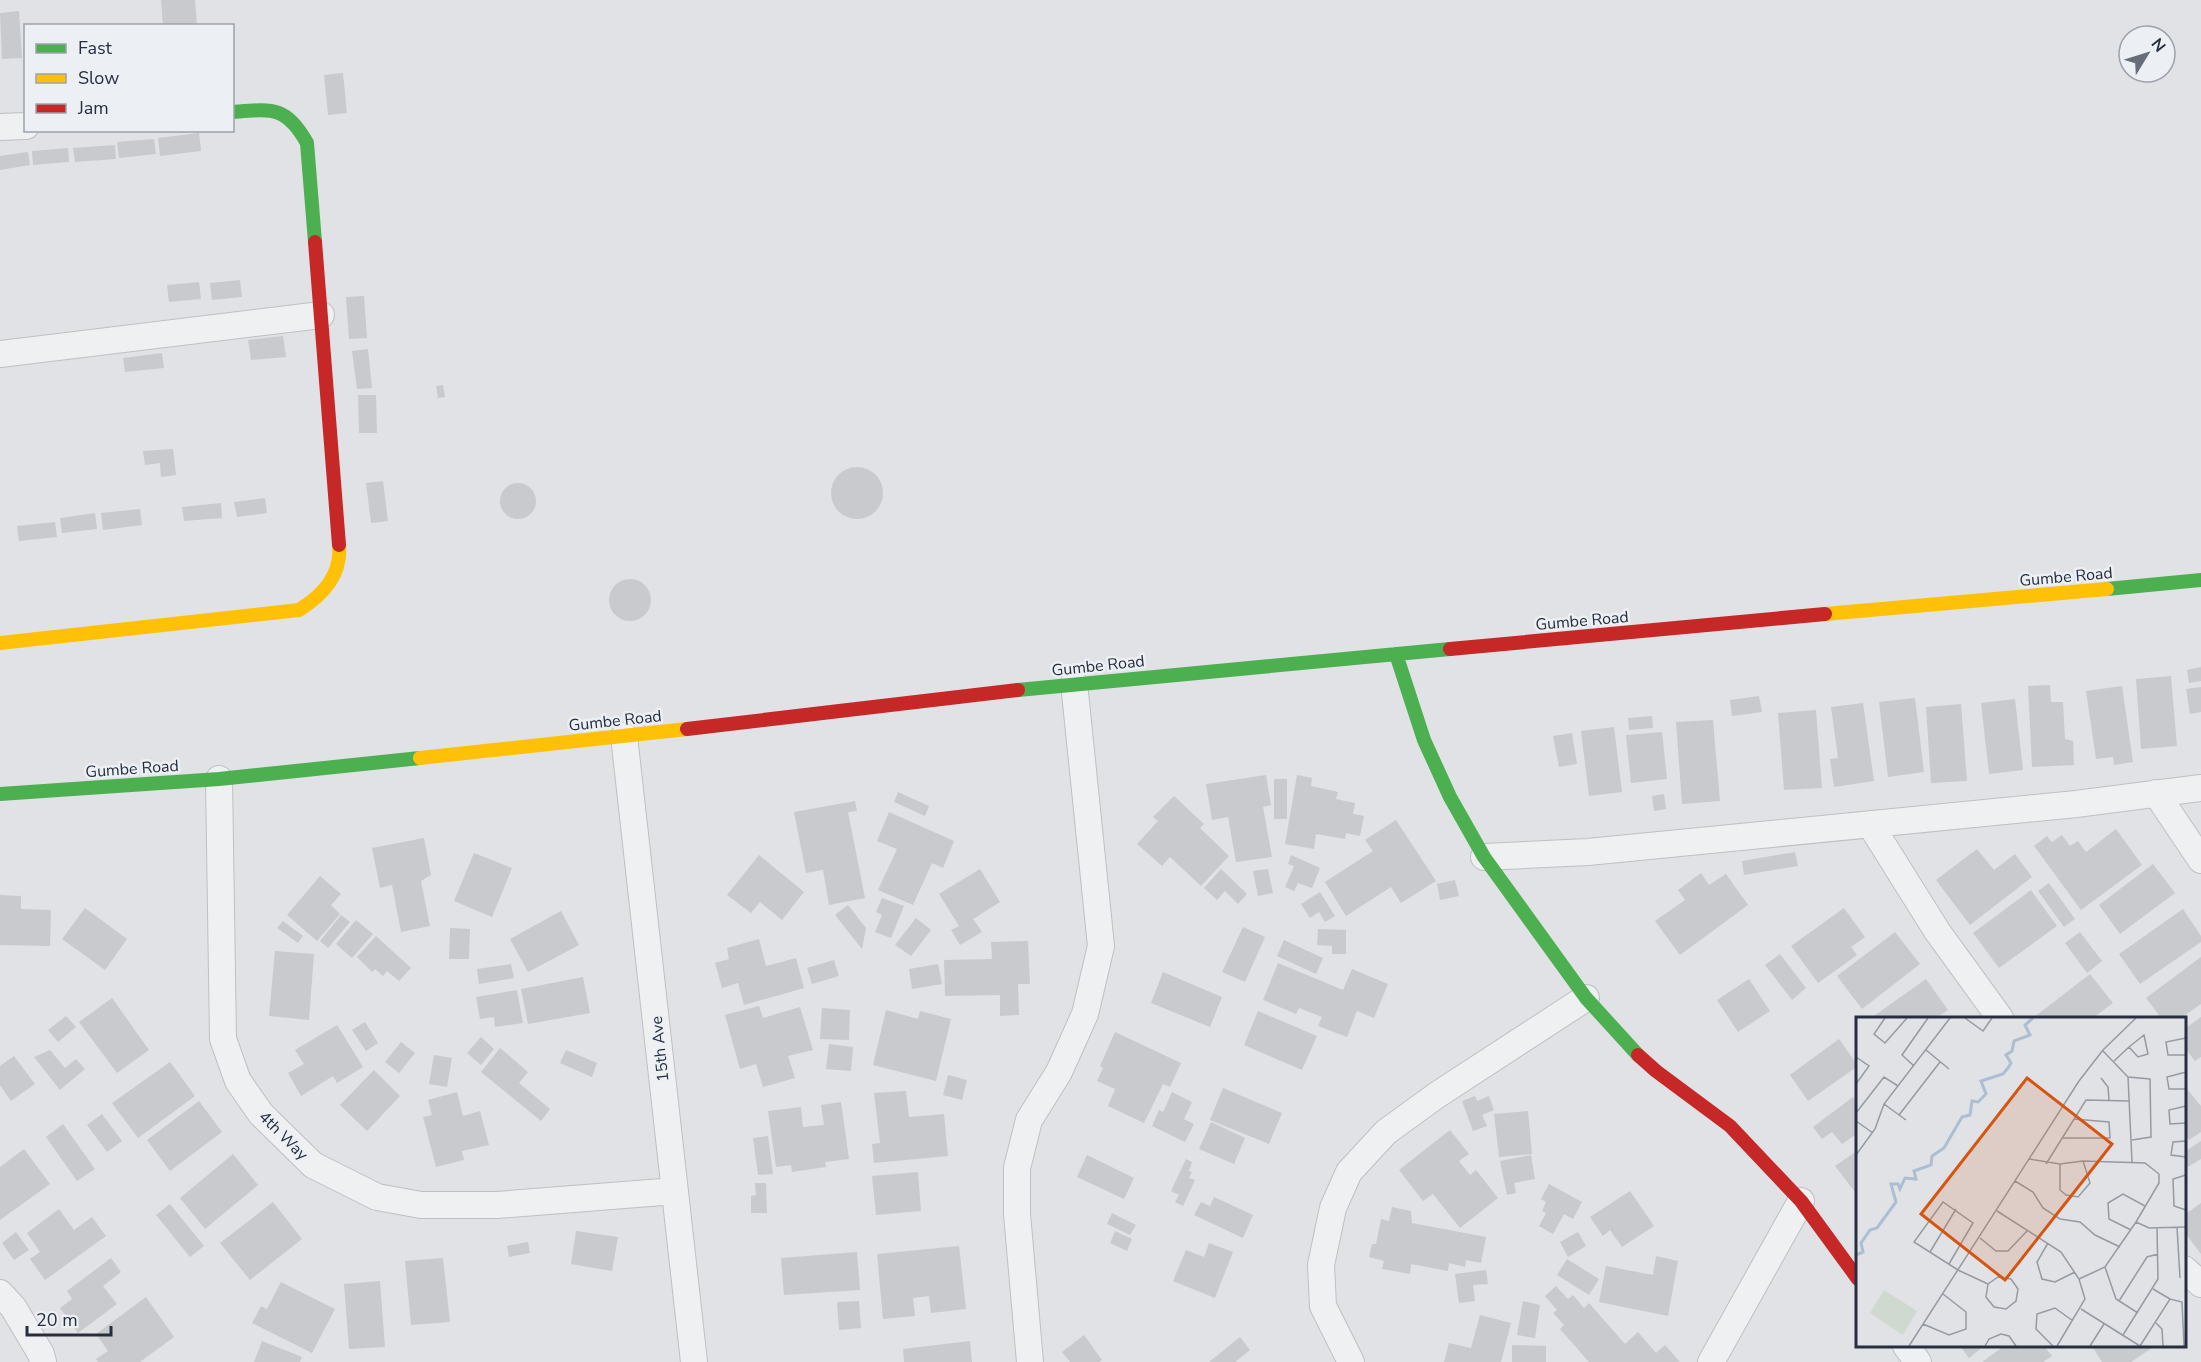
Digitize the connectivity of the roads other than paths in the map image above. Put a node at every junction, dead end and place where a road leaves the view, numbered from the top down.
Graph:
1 (234, 112) edge
2 (24, 126) edge
3 (0, 128) edge
4 (321, 315) junction
5 (0, 354) edge
6 (2201, 580) edge
7 (0, 643) edge
8 (1396, 654) junction
9 (1074, 683) junction
10 (624, 736) junction
11 (219, 779) junction
12 (2201, 788) edge
13 (2156, 793) junction
14 (0, 794) edge
15 (1870, 824) junction
16 (1484, 857) junction
17 (2201, 860) edge
18 (1586, 998) junction
19 (1999, 1017) edge
20 (675, 1191) junction
21 (1801, 1201) junction
22 (2186, 1271) edge
23 (1856, 1278) edge
24 (2201, 1284) edge
25 (0, 1293) edge
26 (1907, 1347) edge
27 (43, 1362) edge
28 (694, 1362) edge
29 (1030, 1362) edge
30 (1352, 1362) edge
31 (1711, 1362) edge
32 (1918, 1362) edge

1 - 4 street
2 - 3 street
4 - 5 street
4 - 7 street
6 - 8 street, Gumbe Road
8 - 9 street, Gumbe Road
8 - 16 street
9 - 10 street, Gumbe Road
9 - 29 street
10 - 11 street, Gumbe Road
10 - 20 street, 15th Ave
11 - 14 street, Gumbe Road
11 - 20 street, 4th Way
12 - 13 street
13 - 15 street
13 - 17 street
15 - 16 street
15 - 19 street
16 - 18 street
18 - 21 street
18 - 30 street
20 - 28 street, 15th Ave
21 - 23 street
21 - 31 street
22 - 24 street
25 - 27 street
26 - 32 street

